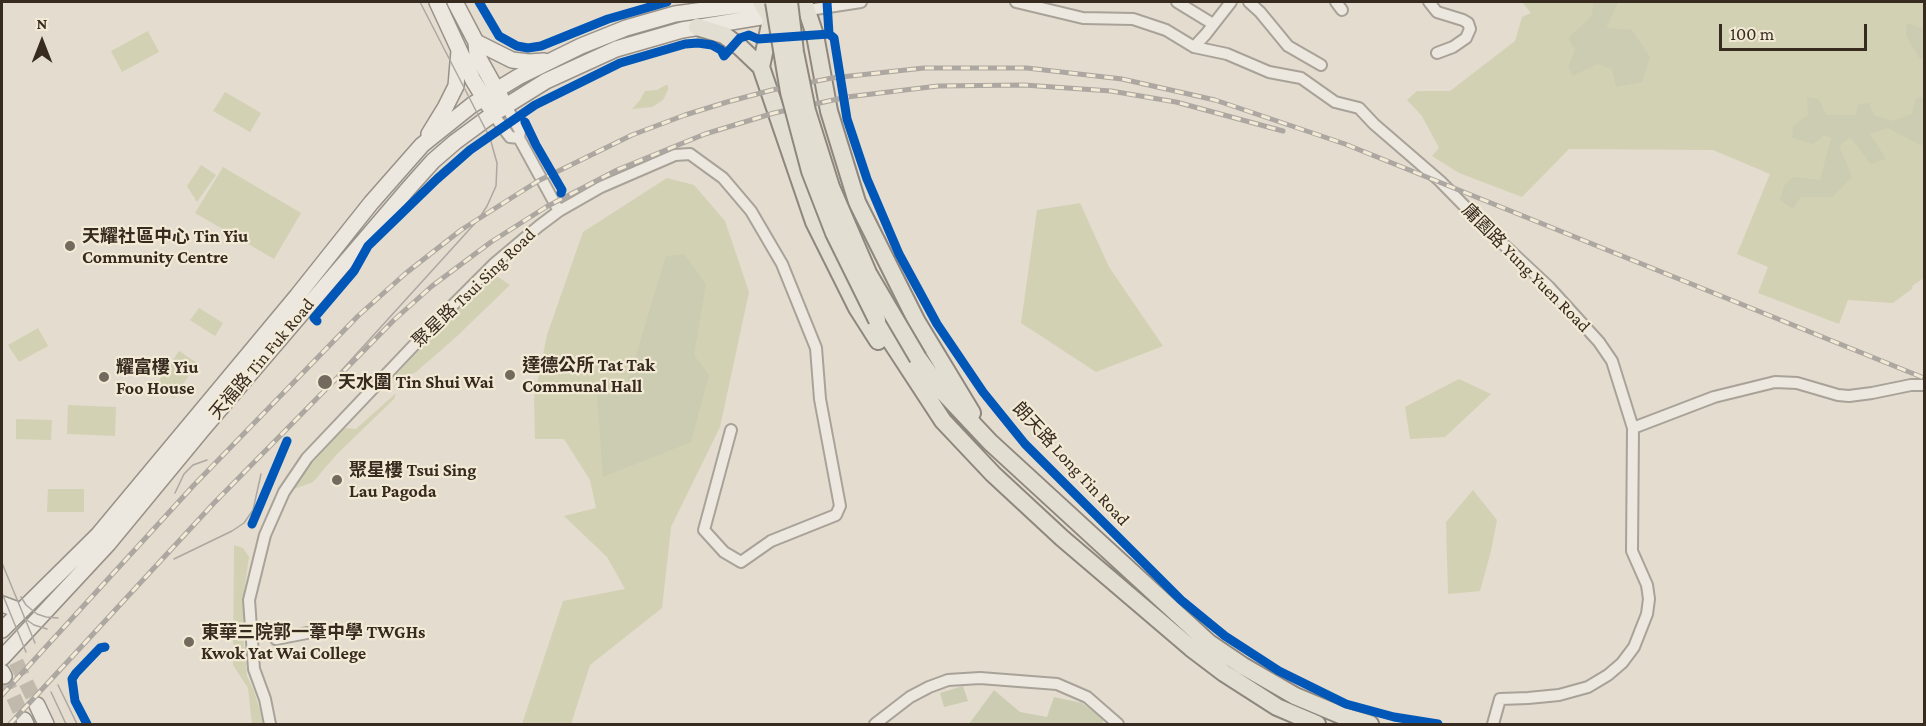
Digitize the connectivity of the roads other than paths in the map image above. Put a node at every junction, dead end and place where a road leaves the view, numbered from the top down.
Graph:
1 (437, 2) edge
2 (455, 2) edge
3 (861, 2) edge
4 (1016, 2) edge
5 (1177, 2) edge
6 (1231, 2) edge
7 (1249, 2) edge
8 (1429, 2) edge
9 (780, 6) edge
10 (1213, 24) junction
11 (697, 27) junction
12 (476, 42) junction
13 (459, 45) junction
14 (1194, 47) junction
15 (1437, 53) dead end
16 (550, 60) junction
17 (1321, 65) dead end
18 (761, 68) junction
19 (490, 94) junction
20 (499, 110) junction
21 (422, 145) junction
22 (559, 212) junction
23 (1924, 385) edge
24 (943, 421) junction
25 (1633, 428) junction
26 (731, 430) dead end
27 (990, 442) junction
28 (2, 604) edge
29 (21, 611) junction
30 (250, 627) junction
31 (2, 630) edge
32 (307, 633) dead end
33 (7, 652) edge
34 (37, 705) tunnel mouth
35 (1494, 722) edge
36 (46, 724) edge
37 (270, 724) edge
38 (875, 724) edge
39 (1118, 724) edge
40 (1317, 724) edge
41 (1370, 724) edge

1 - 13 main road
2 - 12 main road
3 - 9 street
4 - 14 street, 庸園路 Yung Yuen Road
5 - 10 street
6 - 10 street
7 - 17 street
8 - 15 street
9 - 11 main road, 天福路 Tin Fuk Road
9 - 16 main road, 天福路 Tin Fuk Road
9 - 18 main road
9 - 24 main road, bridge
9 - 27 main road, 朗天路 Long Tin Road, bridge
9 - 27 main road
10 - 14 street
11 - 18 main road
11 - 20 main road, 天福路 Tin Fuk Road
12 - 16 main road
12 - 19 main road
13 - 19 main road
13 - 21 main road
14 - 25 street, 庸園路 Yung Yuen Road
16 - 19 main road, 天福路 Tin Fuk Road
18 - 24 main road
19 - 20 main road
19 - 21 main road, 天福路 Tin Fuk Road
20 - 22 street
20 - 33 main road, 天福路 Tin Fuk Road
21 - 29 main road, 天福路 Tin Fuk Road
22 - 26 street, 聚星路 Tsui Sing Road
22 - 30 street, 聚星路 Tsui Sing Road
23 - 25 street
24 - 40 main road
25 - 35 street, 庸園路 Yung Yuen Road
27 - 41 main road, 朗天路 Long Tin Road
28 - 29 main road
29 - 31 main road, 天福路 Tin Fuk Road
30 - 32 street
30 - 37 street, 聚星路 Tsui Sing Road
34 - 36 main road
38 - 39 street

